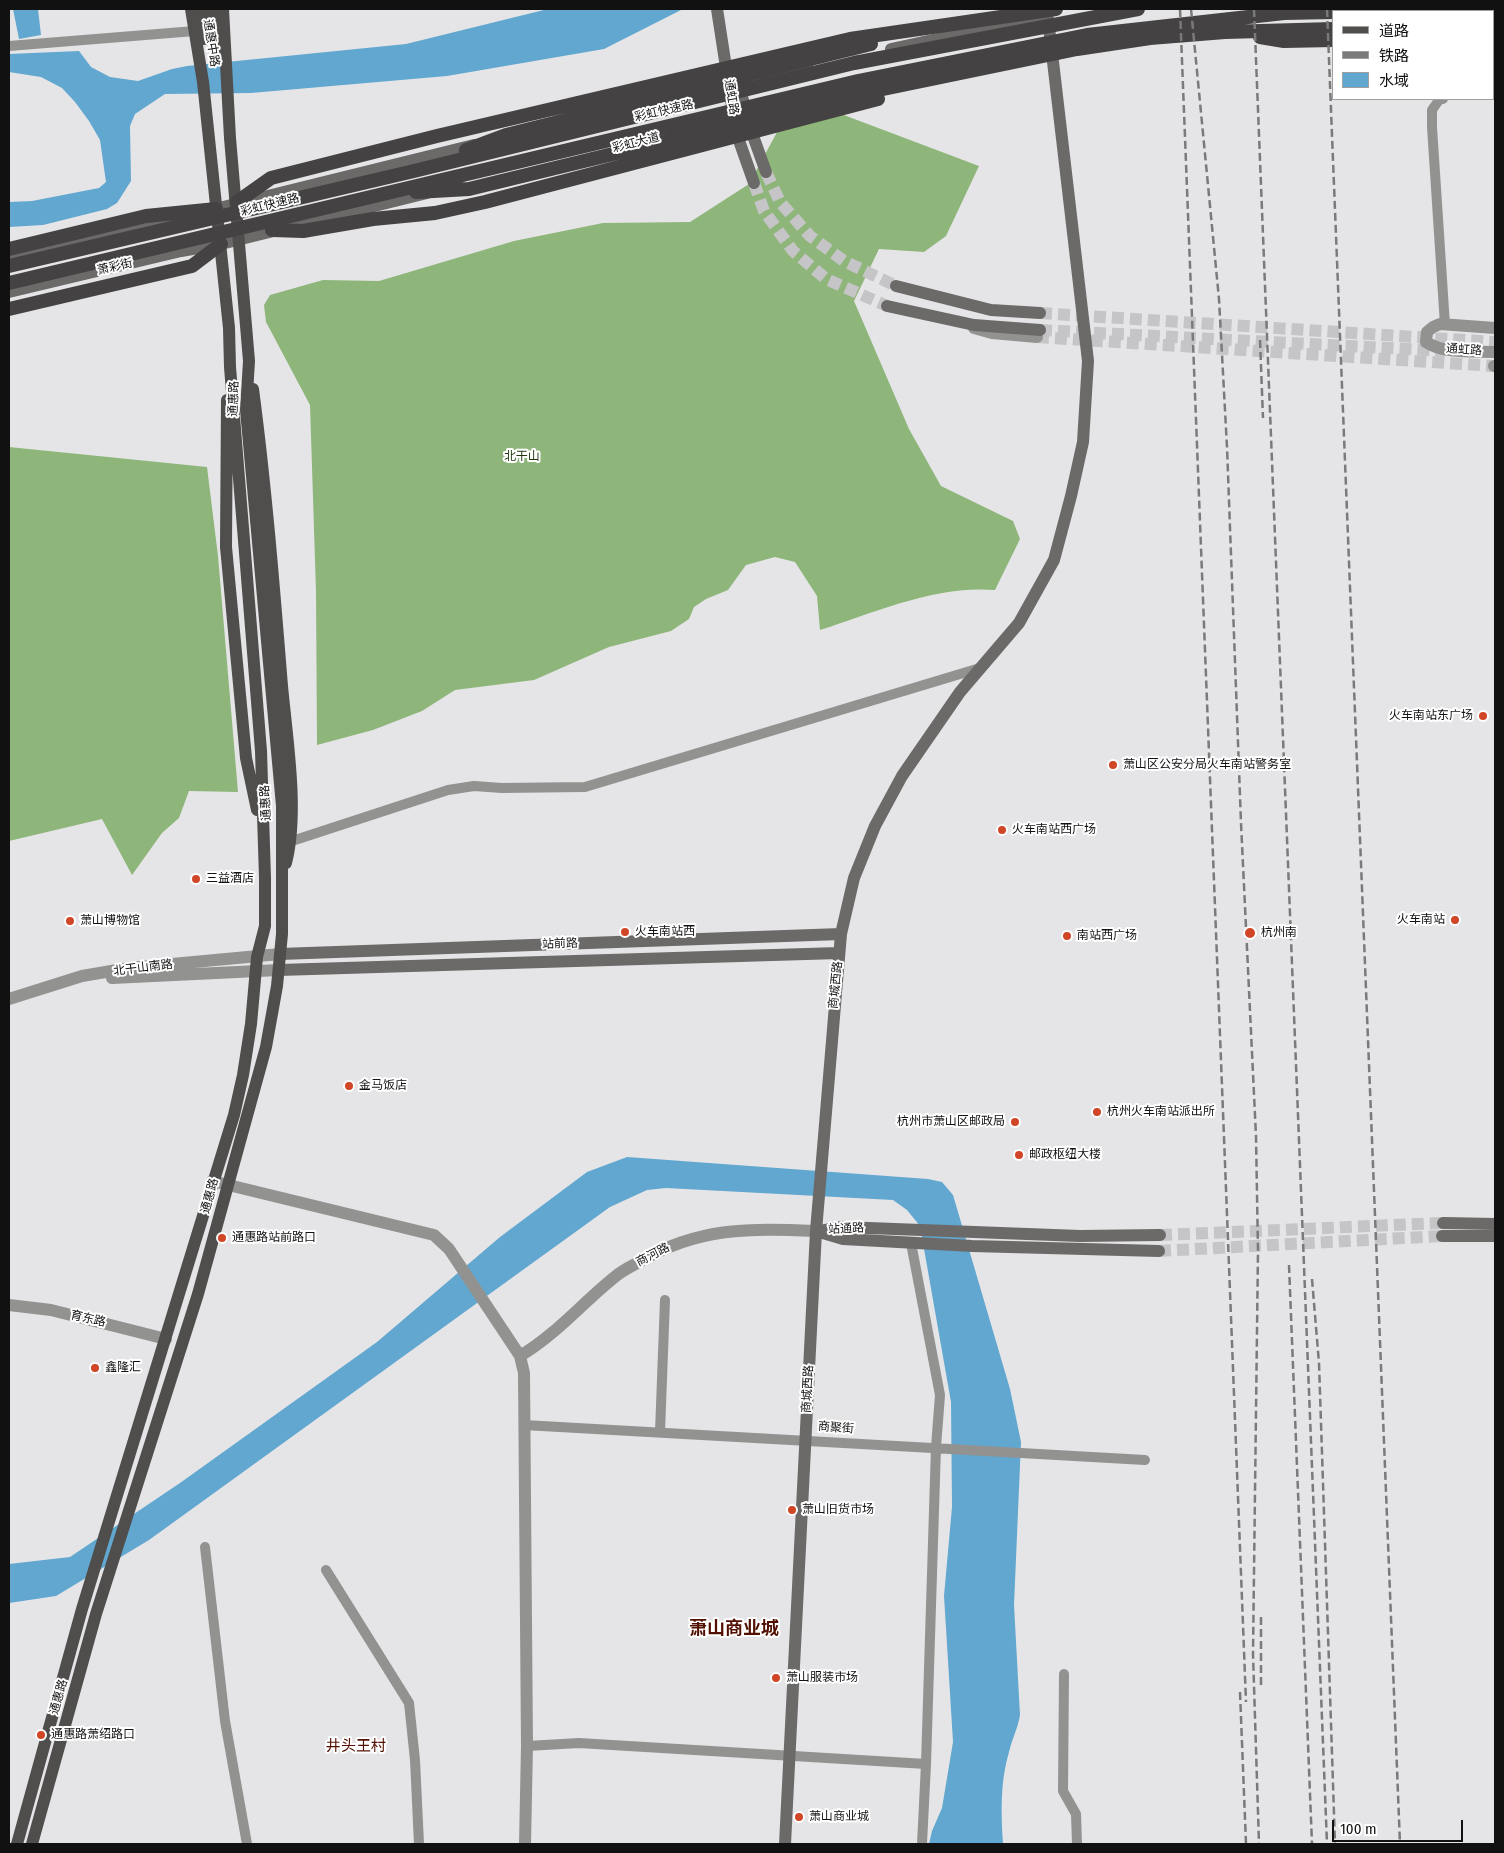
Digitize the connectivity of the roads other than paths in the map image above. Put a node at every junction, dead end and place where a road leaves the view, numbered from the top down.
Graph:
1 (191, 9) edge
2 (202, 9) edge
3 (212, 9) edge
4 (223, 9) edge
5 (718, 9) edge
6 (1138, 9) edge
7 (1332, 12) edge
8 (1052, 14) edge
9 (957, 24) junction
10 (1332, 29) edge
11 (195, 31) junction
12 (1225, 32) junction
13 (1332, 40) edge
14 (9, 46) edge
15 (1052, 52) junction
16 (971, 72) junction
17 (226, 79) junction
18 (203, 82) junction
19 (734, 84) junction
20 (204, 95) joint
21 (227, 96) joint
22 (1439, 100) edge
23 (740, 117) junction
24 (414, 171) junction
25 (766, 172) tunnel mouth
26 (754, 182) tunnel mouth
27 (375, 195) junction
28 (237, 202) junction
29 (216, 209) junction
30 (272, 230) junction
31 (240, 238) junction
32 (221, 244) junction
33 (9, 249) edge
34 (9, 257) edge
35 (9, 266) edge
36 (9, 283) edge
37 (896, 286) tunnel mouth
38 (9, 292) edge
39 (887, 306) tunnel mouth
40 (9, 308) edge
41 (1040, 313) tunnel mouth
42 (1445, 324) junction
43 (1495, 328) edge
44 (1039, 334) tunnel mouth
45 (1495, 352) edge
46 (249, 361) junction
47 (230, 367) junction
48 (980, 668) junction
49 (292, 841) junction
50 (265, 878) junction
51 (281, 880) junction
52 (841, 934) junction
53 (839, 953) junction
54 (280, 954) junction
55 (257, 958) junction
56 (278, 970) junction
57 (256, 972) junction
58 (63, 982) junction
59 (9, 999) edge
60 (212, 1181) junction
61 (227, 1184) junction
62 (1443, 1222) tunnel mouth
63 (1495, 1224) edge
64 (816, 1232) junction
65 (1160, 1235) tunnel mouth
66 (1442, 1236) tunnel mouth
67 (1495, 1236) edge
68 (911, 1243) junction
69 (1159, 1251) tunnel mouth
70 (665, 1300) dead end
71 (9, 1305) edge
72 (166, 1339) junction
73 (520, 1356) junction
74 (524, 1425) junction
75 (660, 1432) junction
76 (805, 1439) junction
77 (936, 1447) junction
78 (1145, 1460) dead end
79 (205, 1547) dead end
80 (326, 1570) dead end
81 (1064, 1674) dead end
82 (527, 1746) junction
83 (790, 1757) junction
84 (926, 1764) junction
85 (17, 1844) edge
86 (32, 1844) edge
87 (247, 1844) edge
88 (419, 1844) edge
89 (525, 1844) edge
90 (784, 1844) edge
91 (922, 1844) edge
92 (1077, 1844) edge

1 - 11 main road, 通惠中路
2 - 18 main road, 通惠中路
3 - 17 main road, 通惠中路
4 - 17 main road, 通惠中路
5 - 19 main road, 通虹路
6 - 24 highway, 彩虹快速路
7 - 27 highway, 彩虹快速路
8 - 9 highway
8 - 15 main road, 商城西路
8 - 19 main road
9 - 24 highway
9 - 28 highway
10 - 12 highway
11 - 14 street
11 - 18 main road, 通惠中路
12 - 13 highway
12 - 16 highway
15 - 23 main road, 彩虹大道
15 - 48 main road, 商城西路
16 - 27 highway
16 - 30 highway
17 - 21 main road, 通惠中路
18 - 20 main road, 通惠中路
19 - 23 main road, 通虹路
19 - 28 main road
20 - 29 main road, 通惠路
21 - 28 main road, 通惠路
22 - 42 street
23 - 25 main road, 通虹路
23 - 26 main road, 通虹路
23 - 30 main road, 彩虹大道
24 - 35 highway, 彩虹快速路
27 - 36 highway, 彩虹快速路
28 - 29 main road
28 - 31 main road, 通惠路
29 - 32 main road, 通惠路
29 - 33 highway
29 - 34 main road
30 - 31 main road, 彩虹大道
31 - 32 main road, 彩虹大道
31 - 46 main road, 通惠路
32 - 38 main road, 萧彩街
32 - 40 highway
32 - 47 main road, 通惠路
37 - 41 main road
39 - 44 main road
42 - 43 street, 通虹路
42 - 45 street, 通虹路
46 - 49 main road
46 - 51 main road, 通惠路
47 - 50 main road, 通惠路
47 - 50 main road
48 - 49 street
48 - 52 main road, 商城西路
49 - 51 main road
50 - 55 main road, 通惠路
51 - 54 main road, 通惠路
52 - 53 main road, 商城西路
52 - 54 main road, 站前路
53 - 56 main road
53 - 64 main road, 商城西路
54 - 55 street, 北干山南路
54 - 56 main road, 通惠路
55 - 57 main road, 通惠路
55 - 58 street, 北干山南路
56 - 57 street
56 - 61 main road, 通惠路
57 - 58 street
57 - 60 main road, 通惠路
58 - 59 street, 北干山南路
60 - 61 street
60 - 72 main road, 通惠路
61 - 73 street
61 - 86 main road, 通惠路
62 - 63 main road
64 - 65 main road, 站通路
64 - 68 main road, 站通路
64 - 73 street, 商河路
64 - 76 main road, 商城西路
66 - 67 main road
68 - 69 main road, 站通路
68 - 77 street
70 - 75 street
71 - 72 street, 育东路
72 - 85 main road, 通惠路
73 - 74 street
74 - 75 street, 商聚街
74 - 82 street
75 - 76 street, 商聚街
76 - 77 street, 商聚街
76 - 83 main road, 商城西路
77 - 78 street, 商聚街
77 - 84 street
79 - 87 street
80 - 88 street
81 - 92 street
82 - 83 street
82 - 89 street
83 - 84 street
83 - 90 main road, 商城西路
84 - 91 street

